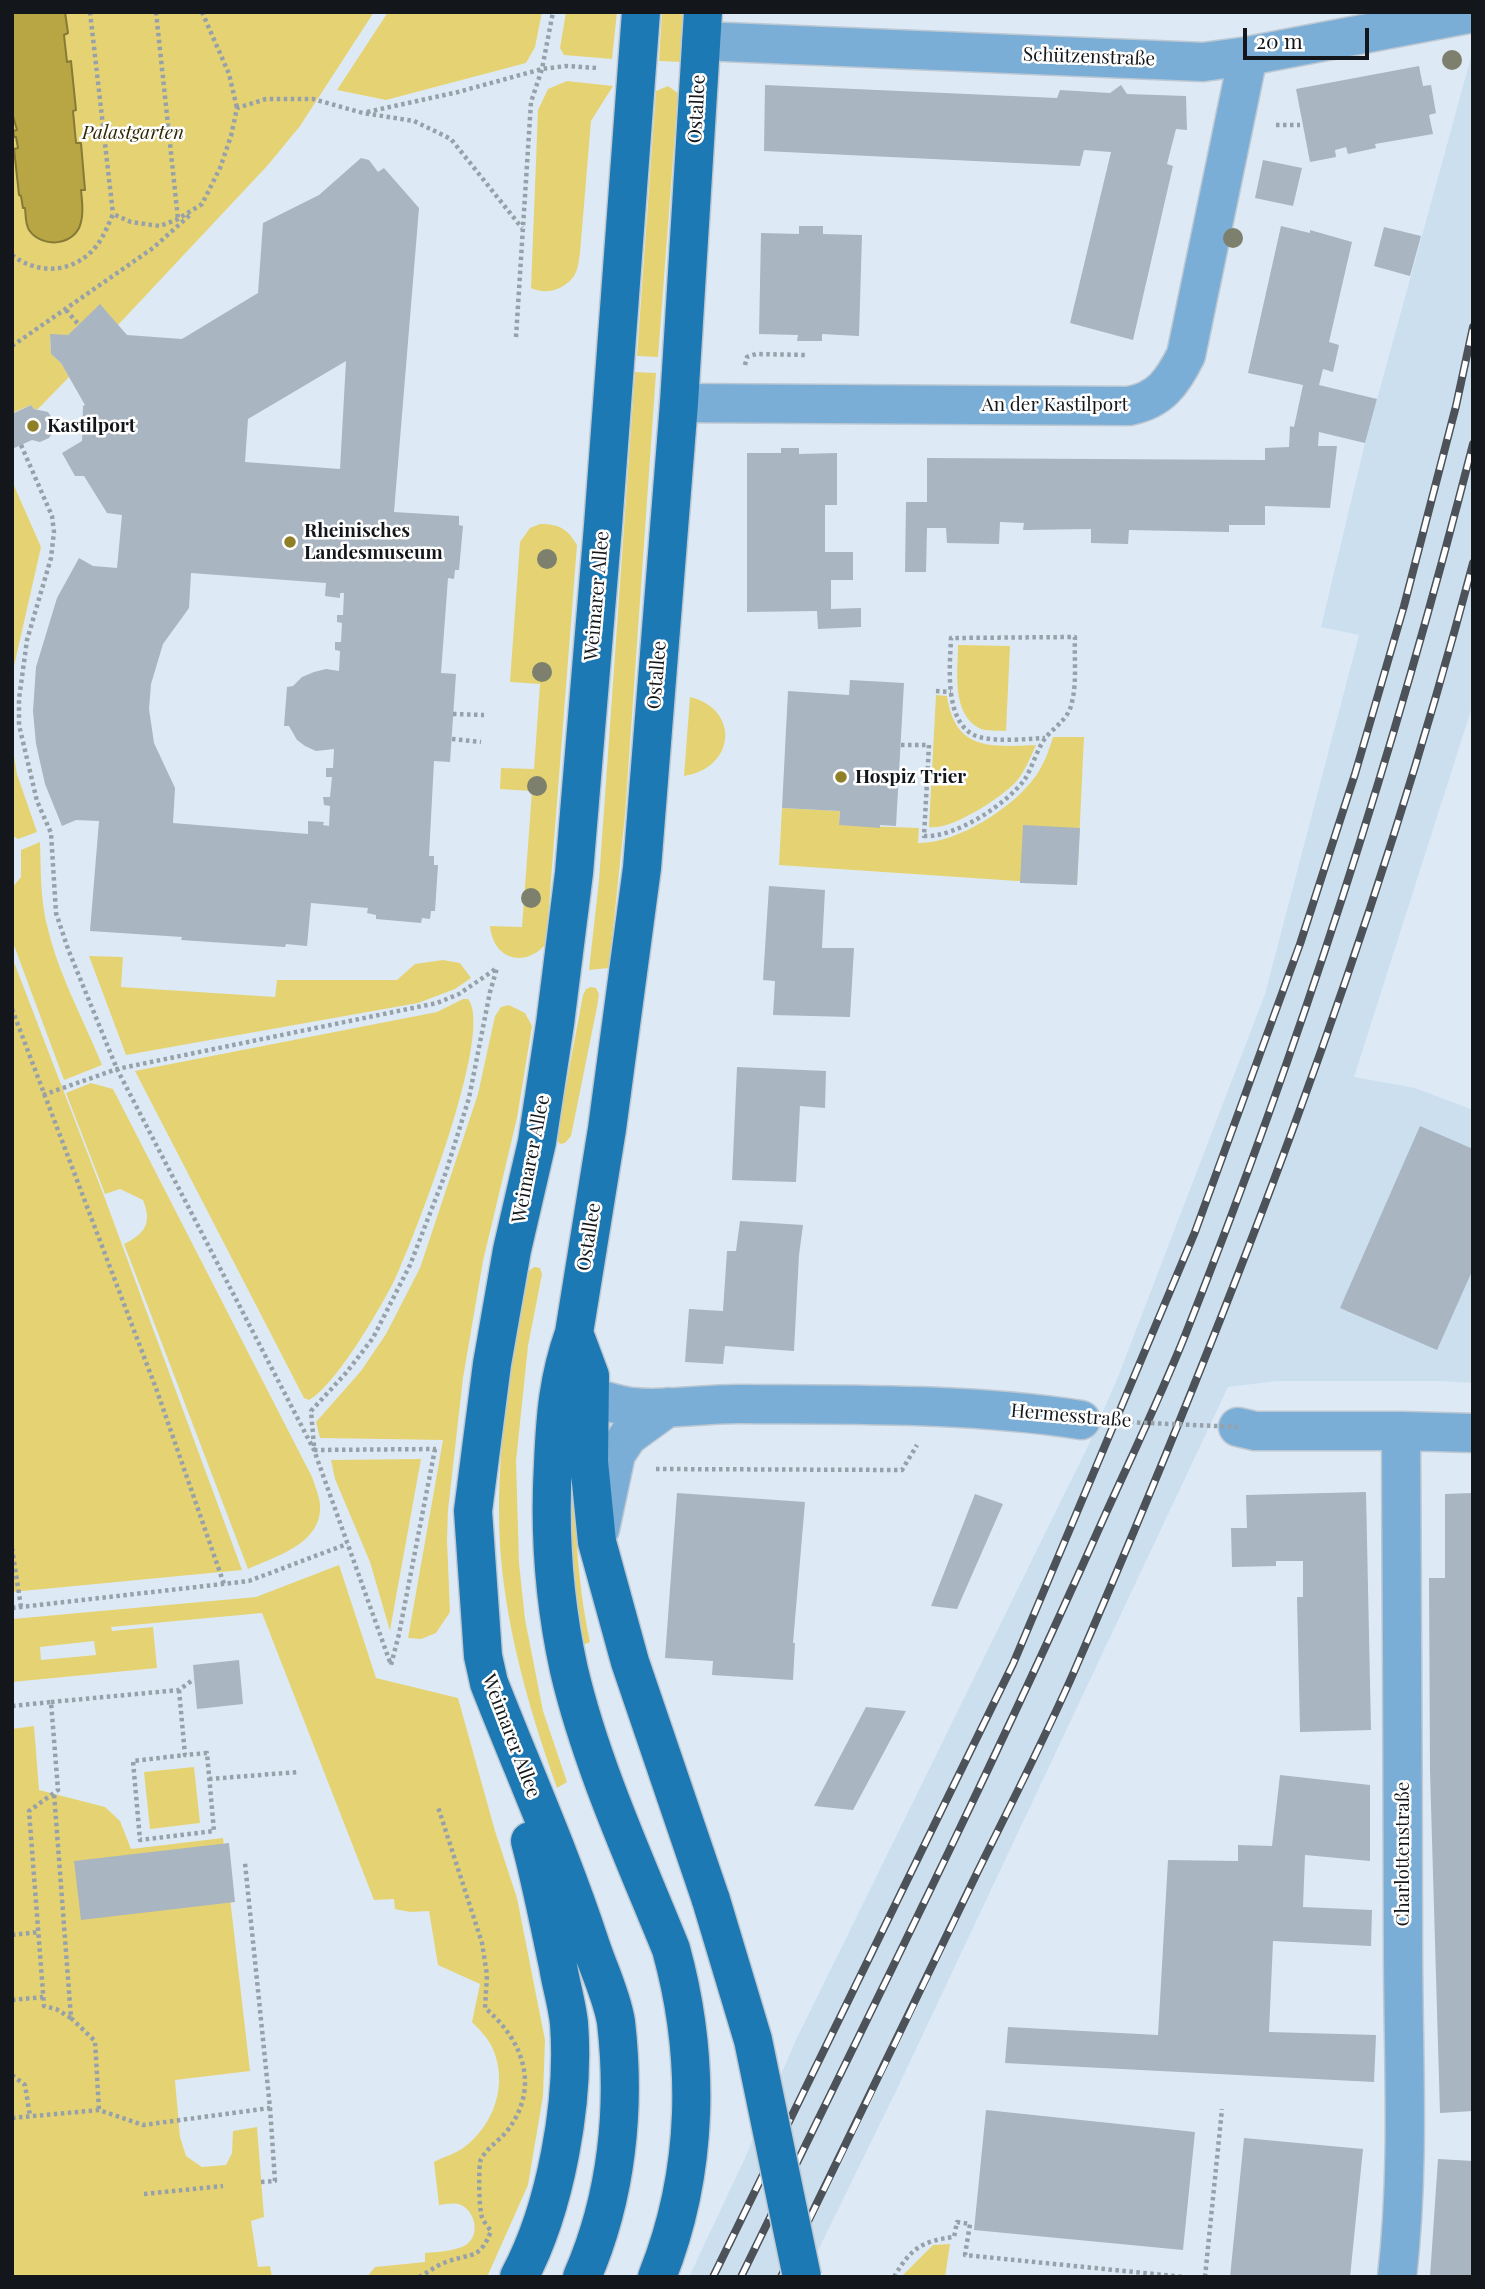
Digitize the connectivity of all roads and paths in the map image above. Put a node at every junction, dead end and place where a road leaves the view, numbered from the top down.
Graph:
1 (90, 12) edge
2 (156, 12) edge
3 (202, 12) edge
4 (553, 12) edge
5 (641, 12) edge
6 (1473, 13) edge
7 (702, 26) edge
8 (1248, 56) junction
9 (542, 69) junction
10 (636, 70) junction
11 (237, 108) junction
12 (363, 113) junction
13 (202, 204) junction
14 (113, 214) junction
15 (178, 219) junction
16 (522, 228) junction
17 (12, 255) edge
18 (66, 310) junction
19 (79, 325) dead end
20 (516, 337) dead end
21 (12, 346) edge
22 (679, 403) junction
23 (20, 445) dead end
24 (936, 691) dead end
25 (951, 692) junction
26 (453, 714) dead end
27 (484, 715) dead end
28 (1045, 738) junction
29 (452, 739) dead end
30 (481, 742) dead end
31 (901, 746) dead end
32 (12, 1009) edge
33 (117, 1069) junction
34 (43, 1095) junction
35 (574, 1333) junction
36 (590, 1397) junction
37 (668, 1407) junction
38 (1081, 1420) joint
39 (1238, 1427) joint
40 (1401, 1431) junction
41 (1473, 1433) edge
42 (917, 1446) dead end
43 (314, 1450) junction
44 (652, 1469) dead end
45 (597, 1542) junction
46 (347, 1544) junction
47 (12, 1548) edge
48 (224, 1584) junction
49 (21, 1607) junction
50 (12, 1608) edge
51 (194, 1679) dead end
52 (489, 1683) junction
53 (179, 1690) junction
54 (51, 1702) junction
55 (12, 1706) edge
56 (185, 1755) junction
57 (298, 1772) dead end
58 (209, 1779) junction
59 (54, 1793) junction
60 (438, 1807) dead end
61 (245, 1863) dead end
62 (38, 1932) junction
63 (12, 1935) edge
64 (43, 1997) junction
65 (12, 2000) edge
66 (71, 2018) junction
67 (12, 2076) edge
68 (270, 2109) junction
69 (1222, 2109) dead end
70 (99, 2110) junction
71 (30, 2117) junction
72 (12, 2118) edge
73 (261, 2182) dead end
74 (223, 2186) dead end
75 (144, 2194) dead end
76 (1116, 2274) edge
77 (419, 2277) edge
78 (519, 2277) edge
79 (582, 2277) edge
80 (657, 2277) edge
81 (802, 2277) edge
82 (894, 2277) edge
83 (1184, 2277) edge
84 (1205, 2277) edge
85 (1397, 2277) edge

1 - 14 path
2 - 15 path
3 - 11 path
4 - 9 path
5 - 10 main road, Weimarer Allee
6 - 8 street, Schützenstraße
7 - 8 street, Schützenstraße
7 - 22 main road, Ostallee
8 - 22 street, An der Kastilport
9 - 10 path
9 - 12 path
9 - 16 path
10 - 52 main road, Weimarer Allee
11 - 12 path
11 - 13 path
12 - 16 path
13 - 15 path
13 - 18 path
14 - 15 path
14 - 17 path
16 - 20 path
18 - 19 path
18 - 21 path
22 - 35 main road, Ostallee
23 - 33 path
24 - 25 path
25 - 28 path
25 - 28 path
26 - 27 path
28 - 31 path
29 - 30 path
32 - 34 path
33 - 34 path
33 - 43 path
33 - 43 path
34 - 48 path
35 - 36 main road
35 - 80 main road, Ostallee
36 - 37 street, Hermesstraße
36 - 45 main road
37 - 38 street, Hermesstraße
37 - 45 street
38 - 39 path, Hermesstraße, bridge
39 - 40 street
40 - 41 street
40 - 85 street, Charlottenstraße
42 - 44 path
43 - 46 path
43 - 46 path
45 - 81 main road, bridge
46 - 48 path
47 - 49 path
48 - 49 path
49 - 50 path
51 - 53 path
52 - 78 main road
52 - 79 main road, Weimarer Allee
53 - 54 path
53 - 56 path
54 - 55 path
54 - 59 path
56 - 58 path
56 - 58 path
57 - 58 path
59 - 62 path
59 - 66 path
60 - 77 path
61 - 68 path
62 - 63 path
62 - 64 path
64 - 65 path
64 - 66 path
66 - 70 path
67 - 71 path
68 - 70 path
68 - 73 path
69 - 84 path
70 - 71 path
71 - 72 path
74 - 75 path
76 - 82 path
76 - 83 path

